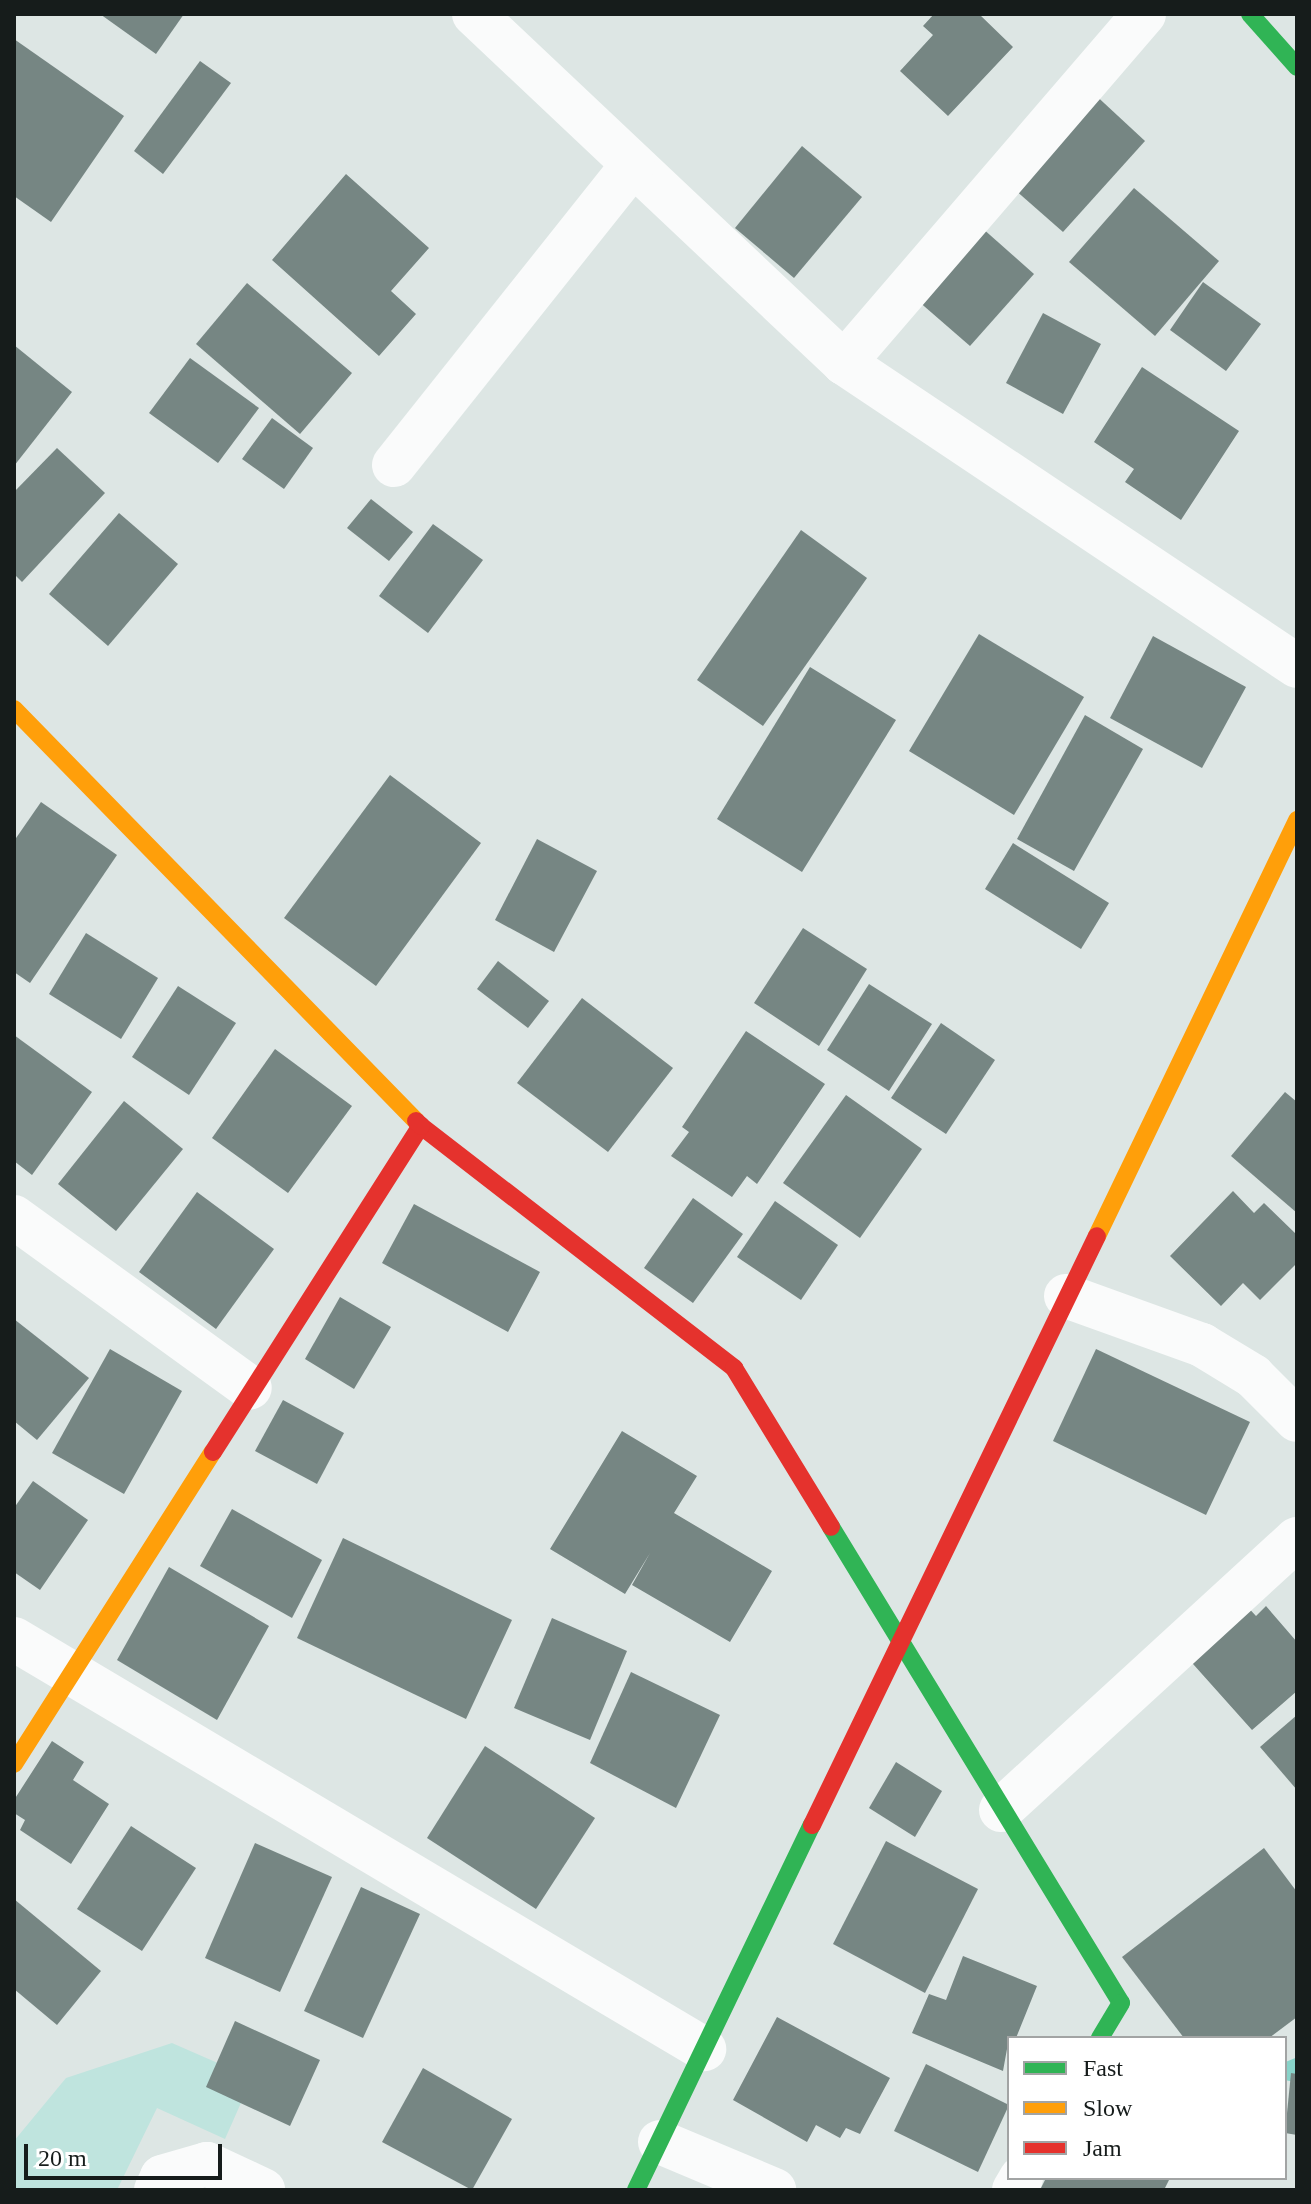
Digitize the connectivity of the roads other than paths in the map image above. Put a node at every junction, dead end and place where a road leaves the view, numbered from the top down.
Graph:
1 (474, 14) edge
2 (1144, 14) edge
3 (1250, 14) edge
4 (1297, 67) edge
5 (633, 165) junction
6 (844, 363) junction
7 (394, 465) dead end
8 (1297, 666) edge
9 (14, 709) edge
10 (1297, 820) edge
11 (421, 1126) junction
12 (14, 1217) edge
13 (1066, 1296) junction
14 (250, 1388) junction
15 (1297, 1420) edge
16 (1297, 1539) edge
17 (14, 1639) edge
18 (898, 1644) junction
19 (77, 1671) junction
20 (14, 1764) edge
21 (1001, 1810) junction
22 (1101, 2036) edge
23 (704, 2049) junction
24 (660, 2142) junction
25 (156, 2190) edge
26 (263, 2190) edge
27 (636, 2190) edge
28 (774, 2190) edge

1 - 5 street
2 - 6 street
3 - 4 street
5 - 6 street
5 - 7 street
6 - 8 street
9 - 11 street
10 - 13 street
11 - 14 street
11 - 18 street
12 - 14 street
13 - 15 street
13 - 18 street
14 - 19 street
16 - 21 street
17 - 19 street
18 - 21 street
18 - 23 street
19 - 20 street
19 - 23 street
21 - 22 street
23 - 24 street
24 - 27 street
24 - 28 street
25 - 26 street

